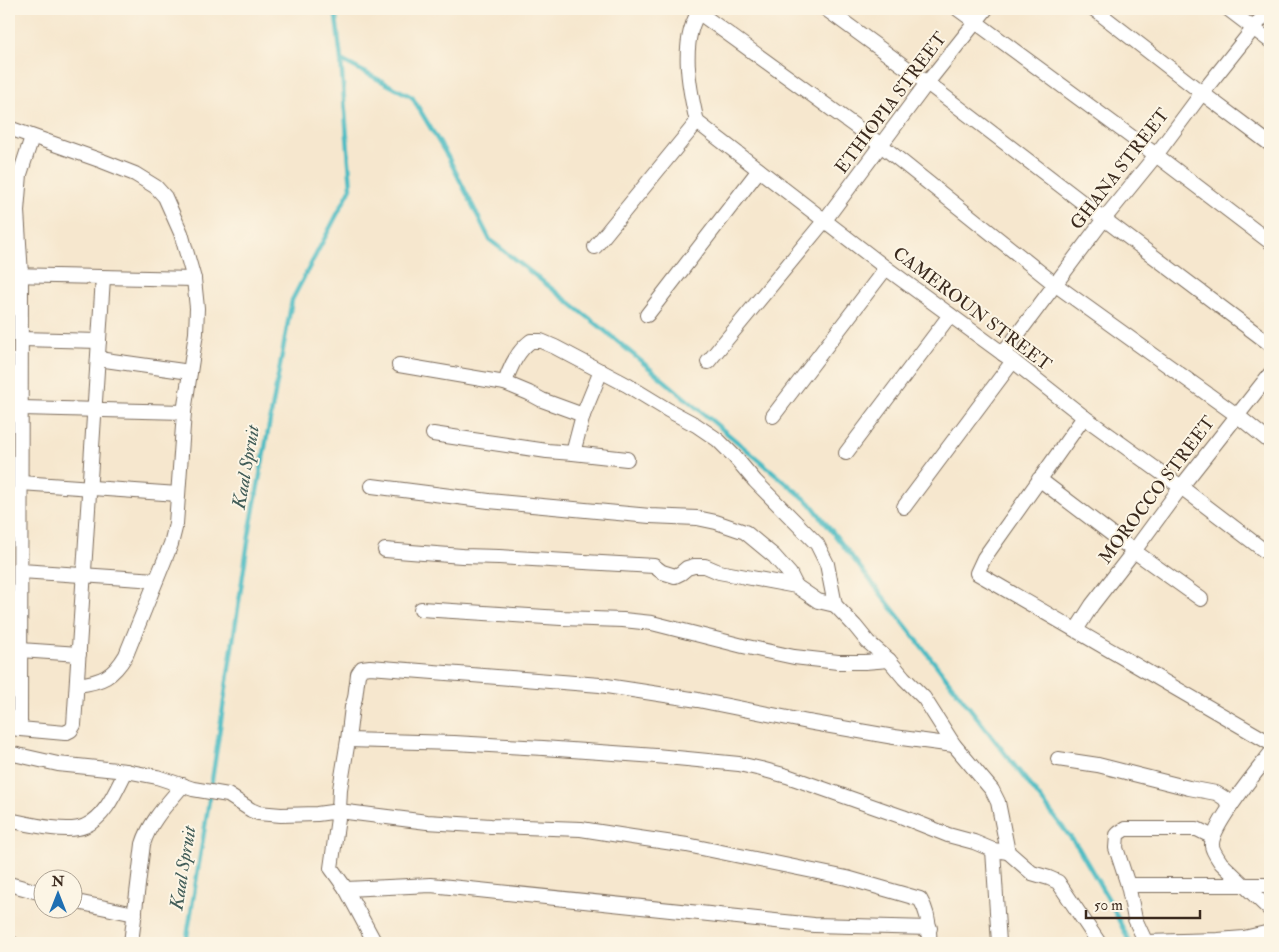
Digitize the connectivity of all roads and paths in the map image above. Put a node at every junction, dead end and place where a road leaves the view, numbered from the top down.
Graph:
1 (826, 9) edge
2 (958, 9) edge
3 (986, 9) edge
4 (1094, 9) edge
5 (1228, 9) edge
6 (1269, 9) edge
7 (698, 10) edge
8 (976, 23) junction
9 (1254, 28) junction
10 (1270, 41) edge
11 (927, 83) junction
12 (1202, 93) junction
13 (697, 122) junction
14 (9, 128) edge
15 (32, 137) junction
16 (1270, 144) edge
17 (881, 145) junction
18 (1156, 155) junction
19 (759, 170) junction
20 (1104, 219) junction
21 (825, 220) junction
22 (1270, 242) edge
23 (595, 247) dead end
24 (886, 268) junction
25 (15, 275) edge
26 (103, 278) junction
27 (194, 279) junction
28 (1056, 285) junction
29 (647, 315) dead end
30 (950, 315) junction
31 (21, 339) junction
32 (99, 341) junction
33 (1270, 344) edge
34 (1008, 358) junction
35 (98, 359) junction
36 (708, 362) dead end
37 (399, 365) dead end
38 (601, 370) junction
39 (190, 372) junction
40 (1270, 374) edge
41 (506, 383) junction
42 (21, 408) junction
43 (95, 410) junction
44 (184, 412) junction
45 (583, 415) junction
46 (773, 416) dead end
47 (1238, 416) junction
48 (1084, 417) junction
49 (433, 434) dead end
50 (1270, 442) edge
51 (573, 453) junction
52 (846, 453) dead end
53 (627, 459) dead end
54 (1039, 479) junction
55 (21, 483) junction
56 (372, 486) dead end
57 (1181, 487) junction
58 (90, 488) junction
59 (178, 494) junction
60 (904, 507) dead end
61 (384, 550) dead end
62 (1134, 551) junction
63 (1270, 555) edge
64 (20, 571) junction
65 (84, 575) junction
66 (156, 580) junction
67 (796, 586) junction
68 (1201, 599) dead end
69 (835, 605) junction
70 (421, 609) dead end
71 (1076, 630) junction
72 (20, 650) junction
73 (79, 654) junction
74 (888, 660) junction
75 (77, 685) junction
76 (14, 728) edge
77 (348, 740) junction
78 (1270, 743) edge
79 (954, 745) junction
80 (9, 753) edge
81 (1270, 754) edge
82 (1058, 759) dead end
83 (126, 771) junction
84 (188, 787) junction
85 (1230, 806) junction
86 (339, 811) junction
87 (9, 820) edge
88 (1214, 837) junction
89 (993, 850) junction
90 (1008, 852) junction
91 (9, 884) edge
92 (1270, 884) edge
93 (1128, 885) junction
94 (1244, 885) junction
95 (346, 889) junction
96 (32, 890) edge
97 (82, 903) edge
98 (1270, 910) edge
99 (135, 914) junction
100 (930, 928) junction
101 (1270, 932) edge
102 (131, 943) edge
103 (375, 943) edge
104 (929, 943) edge
105 (999, 943) edge
106 (1099, 943) edge
107 (1146, 943) edge

1 - 11 street
2 - 8 street
3 - 8 street, ETHIOPIA STREET
4 - 12 street
5 - 9 street
6 - 9 street, GHANA STREET
7 - 13 street
7 - 17 street
8 - 11 street, ETHIOPIA STREET
8 - 18 street
9 - 10 street
9 - 12 street, GHANA STREET
11 - 17 street, ETHIOPIA STREET
11 - 20 street
12 - 16 street
12 - 18 street, GHANA STREET
13 - 19 street, CAMEROUN STREET
13 - 23 street
14 - 15 street
15 - 25 street
15 - 27 street
17 - 21 street, ETHIOPIA STREET
17 - 28 street
18 - 20 street, GHANA STREET
18 - 22 street
19 - 21 street, CAMEROUN STREET
19 - 29 street
20 - 28 street, GHANA STREET
20 - 33 street
21 - 24 street, CAMEROUN STREET
21 - 36 street, ETHIOPIA STREET
24 - 30 street, CAMEROUN STREET
24 - 46 street
25 - 26 street
25 - 31 street
26 - 27 street
26 - 32 street
27 - 39 street
28 - 34 street, GHANA STREET
28 - 47 street
30 - 34 street, CAMEROUN STREET
30 - 52 street
31 - 32 street
31 - 42 street
32 - 35 street
34 - 48 street, CAMEROUN STREET
34 - 60 street, GHANA STREET
35 - 39 street
35 - 43 street
37 - 41 street
38 - 41 street
38 - 45 street
38 - 69 street
39 - 44 street
40 - 47 street, MOROCCO STREET
41 - 45 street
42 - 43 street
42 - 55 street
43 - 44 street
43 - 58 street
44 - 59 street
45 - 51 street
47 - 50 street
47 - 57 street, MOROCCO STREET
48 - 54 street
48 - 57 street, CAMEROUN STREET
49 - 51 street
51 - 53 street
54 - 62 street
54 - 71 street
55 - 58 street
55 - 64 street
56 - 67 street
57 - 62 street, MOROCCO STREET
57 - 63 street, CAMEROUN STREET
58 - 59 street
58 - 65 street
59 - 66 street
61 - 67 street
62 - 68 street
62 - 71 street, MOROCCO STREET
64 - 65 street
64 - 72 street
65 - 66 street
65 - 73 street
66 - 75 street
67 - 69 street
69 - 74 street
70 - 74 street
71 - 78 street
72 - 73 street
72 - 76 street
73 - 75 street
74 - 79 street
75 - 76 street
77 - 79 street
77 - 86 street
77 - 89 street
79 - 90 street
80 - 83 street
81 - 85 street
82 - 85 street
83 - 84 street
83 - 87 street
84 - 86 street
84 - 99 street
85 - 88 street
86 - 95 street
86 - 100 street
88 - 93 street
88 - 94 street
89 - 90 street
89 - 105 street
90 - 106 street
91 - 96 street
92 - 94 street
93 - 94 street
93 - 107 street
94 - 98 street
95 - 100 street
95 - 103 street
97 - 99 street
99 - 102 street
100 - 104 street
101 - 107 street

